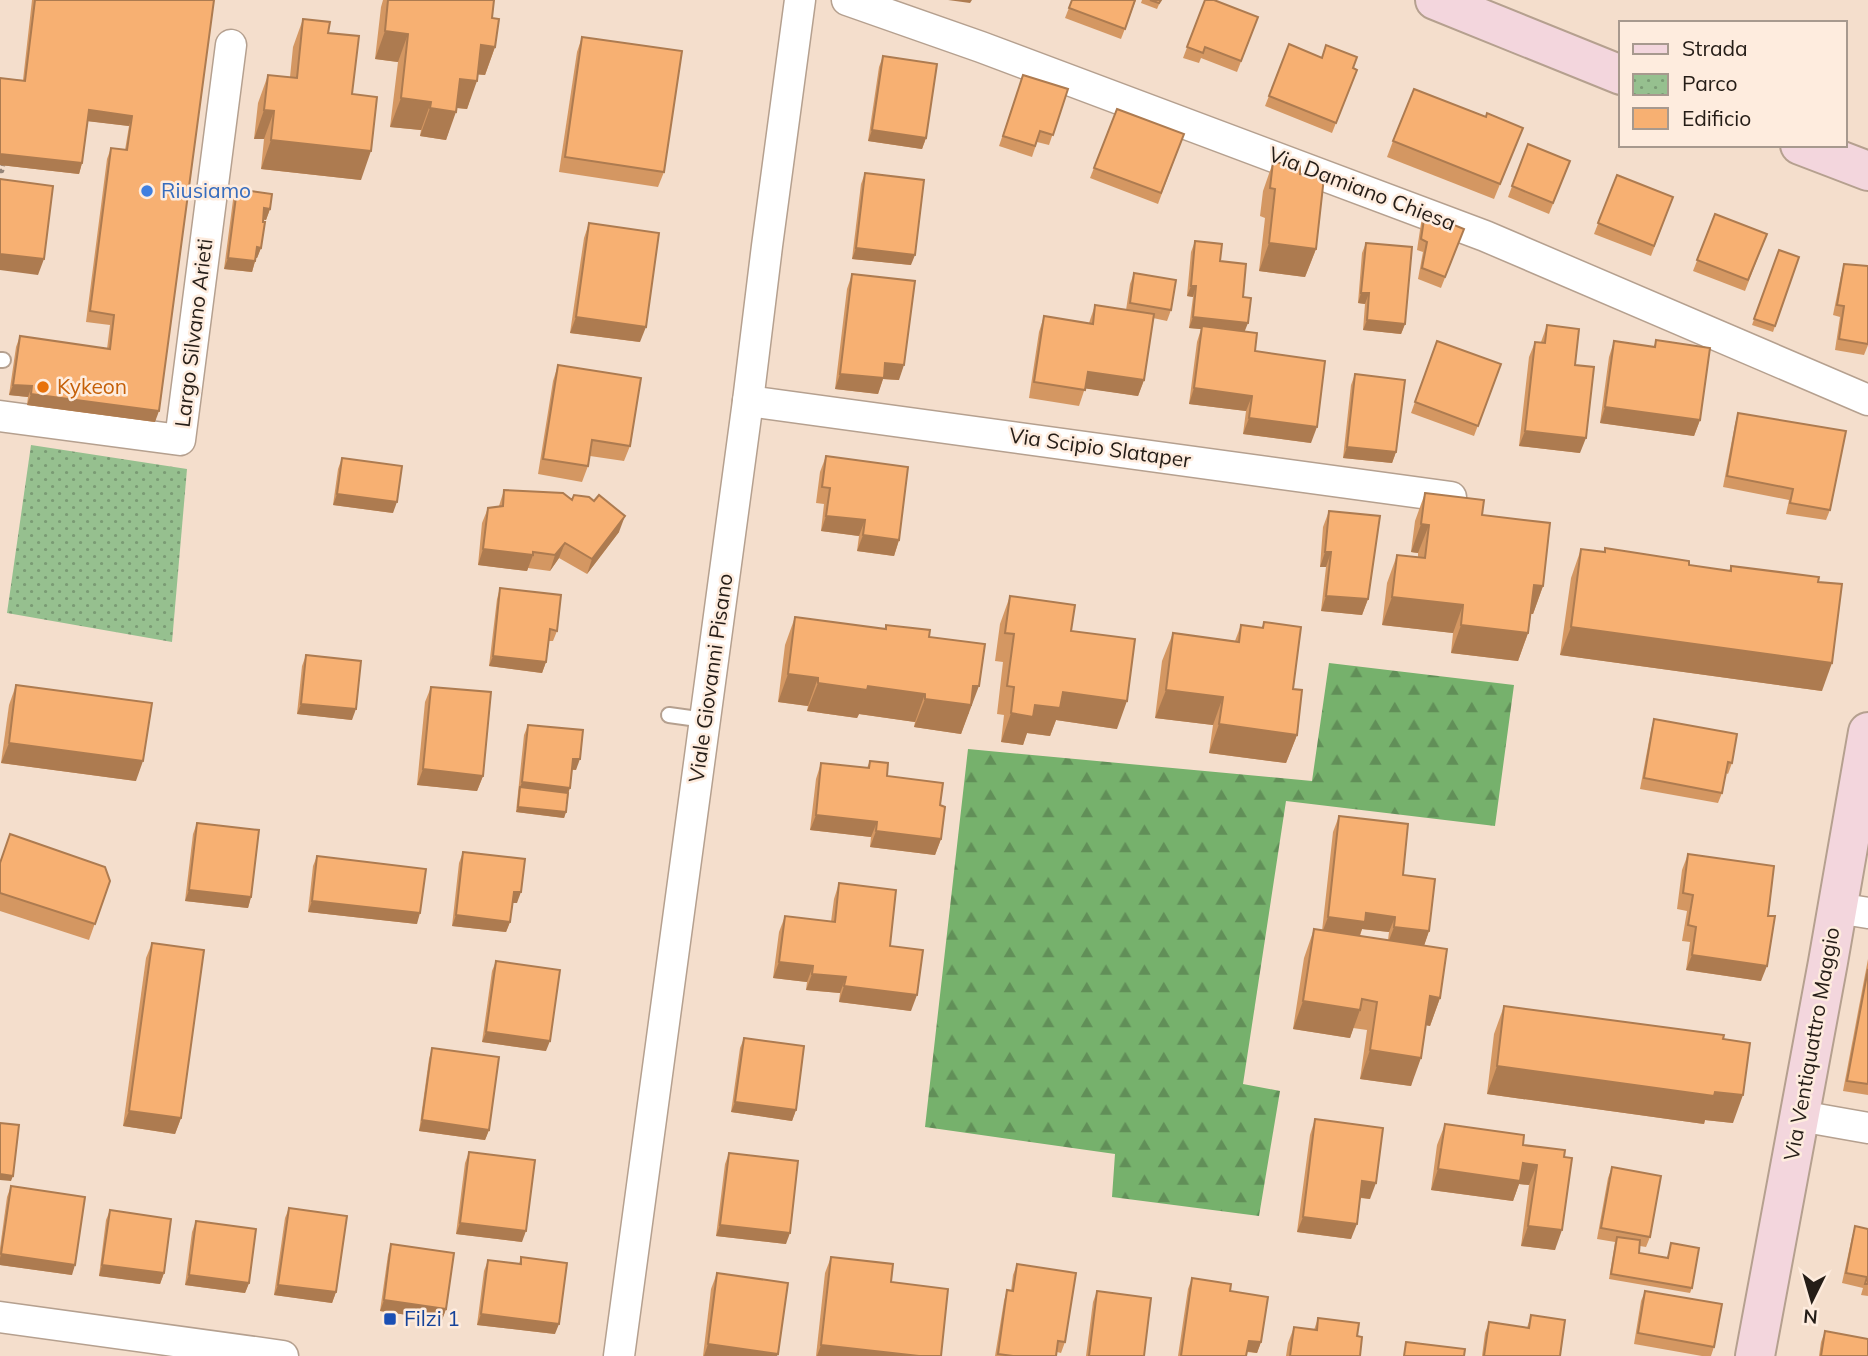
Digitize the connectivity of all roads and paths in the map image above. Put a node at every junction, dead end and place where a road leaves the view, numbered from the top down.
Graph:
1 (800, 0) edge
2 (847, 0) edge
3 (1435, 0) edge
4 (231, 45) dead end
5 (1619, 74) edge
6 (1805, 147) edge
7 (3, 165) edge
8 (0, 171) edge
9 (1868, 171) edge
10 (1868, 400) edge
11 (748, 401) junction
12 (0, 416) edge
13 (1451, 497) edge
14 (669, 715) dead end
15 (705, 720) junction
16 (1868, 732) edge
17 (1852, 911) edge
18 (1800, 1116) junction
19 (1868, 1128) edge
20 (0, 1317) edge
21 (284, 1356) edge
22 (619, 1356) edge
23 (1755, 1356) edge

1 - 11 street, Viale Giovanni Pisano
2 - 10 street, Via Damiano Chiesa
3 - 5 street
4 - 12 street, Largo Silvano Arieti
6 - 9 street
7 - 8 path
11 - 13 street, Via Scipio Slataper
11 - 15 street, Viale Giovanni Pisano
14 - 15 lane
15 - 22 street, Viale Giovanni Pisano
16 - 17 street, Via Ventiquattro Maggio
17 - 18 street, Via Ventiquattro Maggio
18 - 19 street
18 - 23 street, Via Ventiquattro Maggio
20 - 21 street

